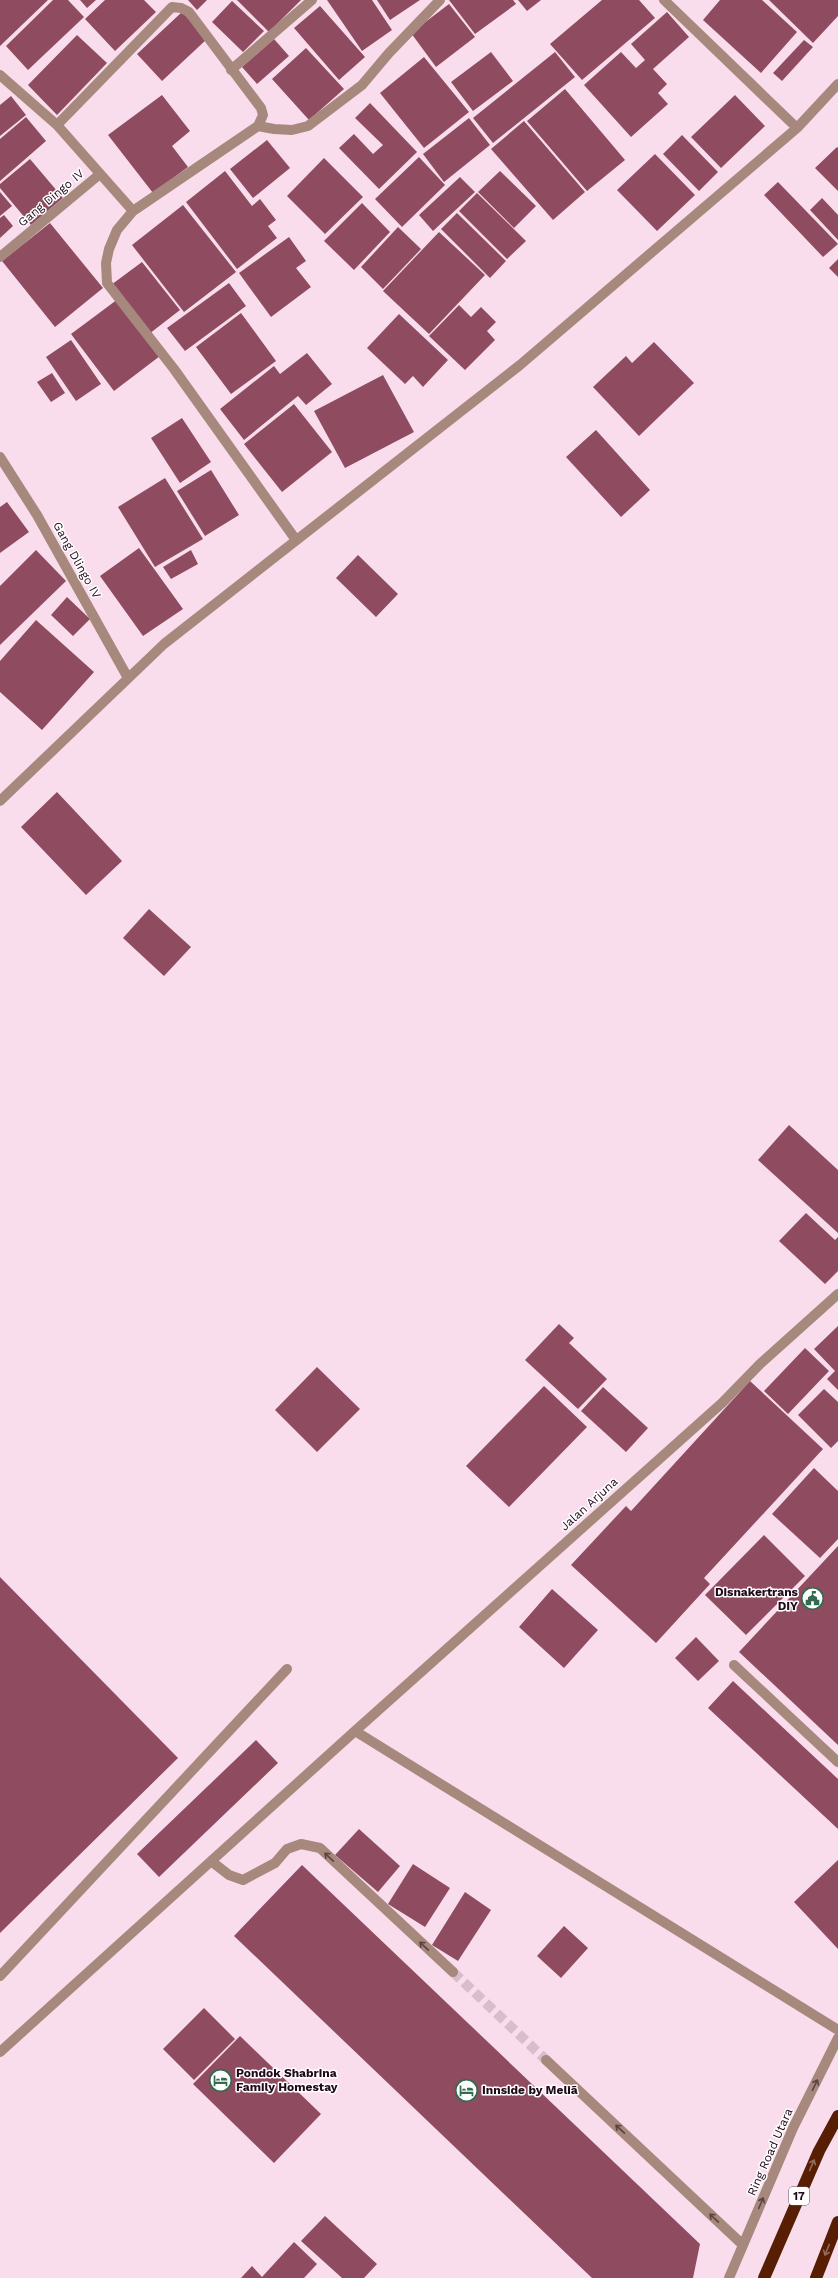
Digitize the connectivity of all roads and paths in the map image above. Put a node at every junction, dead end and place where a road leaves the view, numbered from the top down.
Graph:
1 (312, 0) edge
2 (440, 0) edge
3 (664, 0) edge
4 (231, 70) junction
5 (0, 75) edge
6 (838, 84) edge
7 (57, 125) junction
8 (258, 126) junction
9 (797, 128) junction
10 (100, 174) junction
11 (133, 211) junction
12 (0, 257) edge
13 (0, 457) edge
14 (296, 540) junction
15 (128, 678) junction
16 (0, 801) edge
17 (838, 1294) edge
18 (734, 1665) dead end
19 (287, 1669) dead end
20 (354, 1731) junction
21 (838, 1762) edge
22 (211, 1861) junction
23 (453, 1972) tunnel mouth
24 (0, 1976) edge
25 (838, 2030) edge
26 (838, 2038) edge
27 (0, 2052) edge
28 (546, 2060) tunnel mouth
29 (838, 2116) edge
30 (838, 2222) edge
31 (743, 2244) junction
32 (729, 2278) edge
33 (764, 2278) edge
34 (816, 2278) edge

1 - 4 street
2 - 8 street
3 - 9 street
4 - 7 street
4 - 8 street
5 - 7 street
6 - 9 street
7 - 10 street
8 - 11 street
9 - 14 street
10 - 11 street
10 - 12 street, Gang Dingo IV
11 - 14 street
13 - 15 street, Gang Dlingo IV
14 - 15 street
15 - 16 street
17 - 20 street, Jalan Arjuna
18 - 21 street
19 - 24 street
20 - 22 street, Jalan Arjuna
20 - 25 street
23 -> 22 street
22 - 27 street, Jalan Arjuna
31 -> 26 street, Ring Road Utara
31 -> 28 street
33 -> 29 highway, 17
30 -> 34 highway
31 - 32 street, Ring Road Utara

